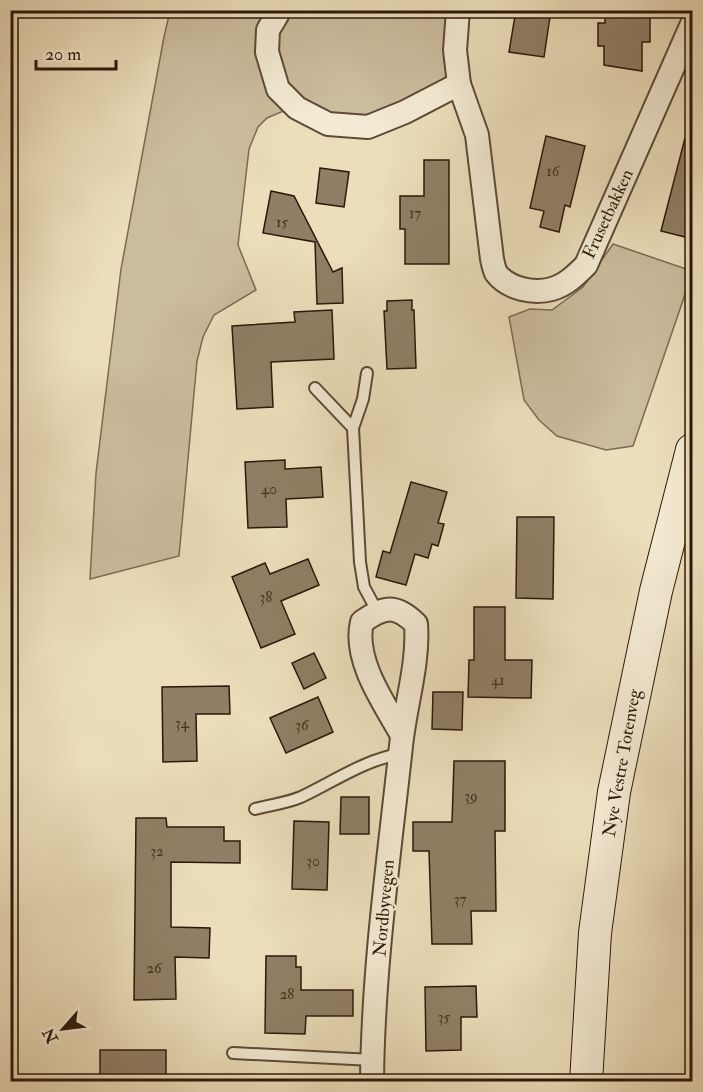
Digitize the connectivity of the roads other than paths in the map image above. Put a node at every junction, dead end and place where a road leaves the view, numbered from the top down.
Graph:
1 (458, 10) edge
2 (277, 15) dead end
3 (693, 24) edge
4 (459, 84) junction
5 (367, 373) dead end
6 (315, 388) dead end
7 (353, 428) junction
8 (693, 450) edge
9 (376, 611) junction
10 (401, 744) junction
11 (255, 809) dead end
12 (233, 1053) dead end
13 (373, 1071) edge
14 (586, 1082) edge

1 - 4 street, Frusetbakken
2 - 4 street
3 - 4 street, Frusetbakken
5 - 7 lane
6 - 7 lane
7 - 9 lane
8 - 14 main road, Nye Vestre Totenveg
9 - 10 street
9 - 10 street, Nordbyvegen
10 - 11 lane
10 - 13 street, Nordbyvegen
12 - 13 lane

